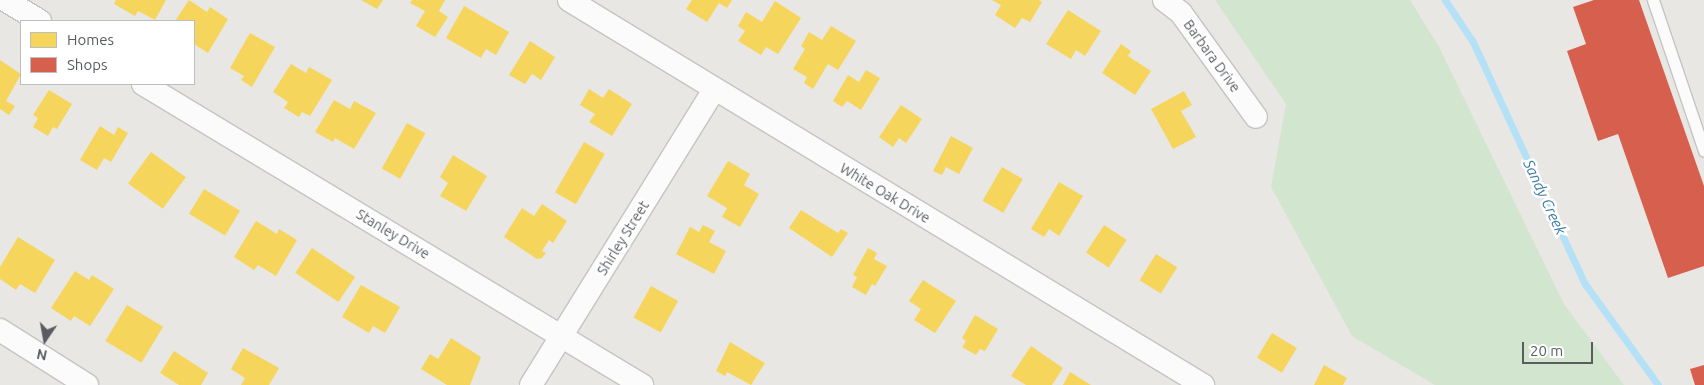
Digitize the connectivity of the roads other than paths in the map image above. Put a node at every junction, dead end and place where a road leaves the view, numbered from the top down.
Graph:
1 (5, 0) edge
2 (568, 0) edge
3 (1164, 0) edge
4 (1653, 0) edge
5 (38, 20) edge
6 (146, 85) edge
7 (714, 90) junction
8 (1256, 117) dead end
9 (1704, 151) edge
10 (0, 330) edge
11 (562, 336) junction
12 (87, 385) edge
13 (531, 385) edge
14 (642, 385) edge
15 (1203, 385) edge

1 - 5 street
2 - 7 street, White Oak Drive
3 - 8 street, Barbara Drive
4 - 9 lane
6 - 11 street, Stanley Drive
7 - 11 street, Shirley Street
7 - 15 street, White Oak Drive
10 - 12 street
11 - 13 street, Shirley Street
11 - 14 street, Stanley Drive

